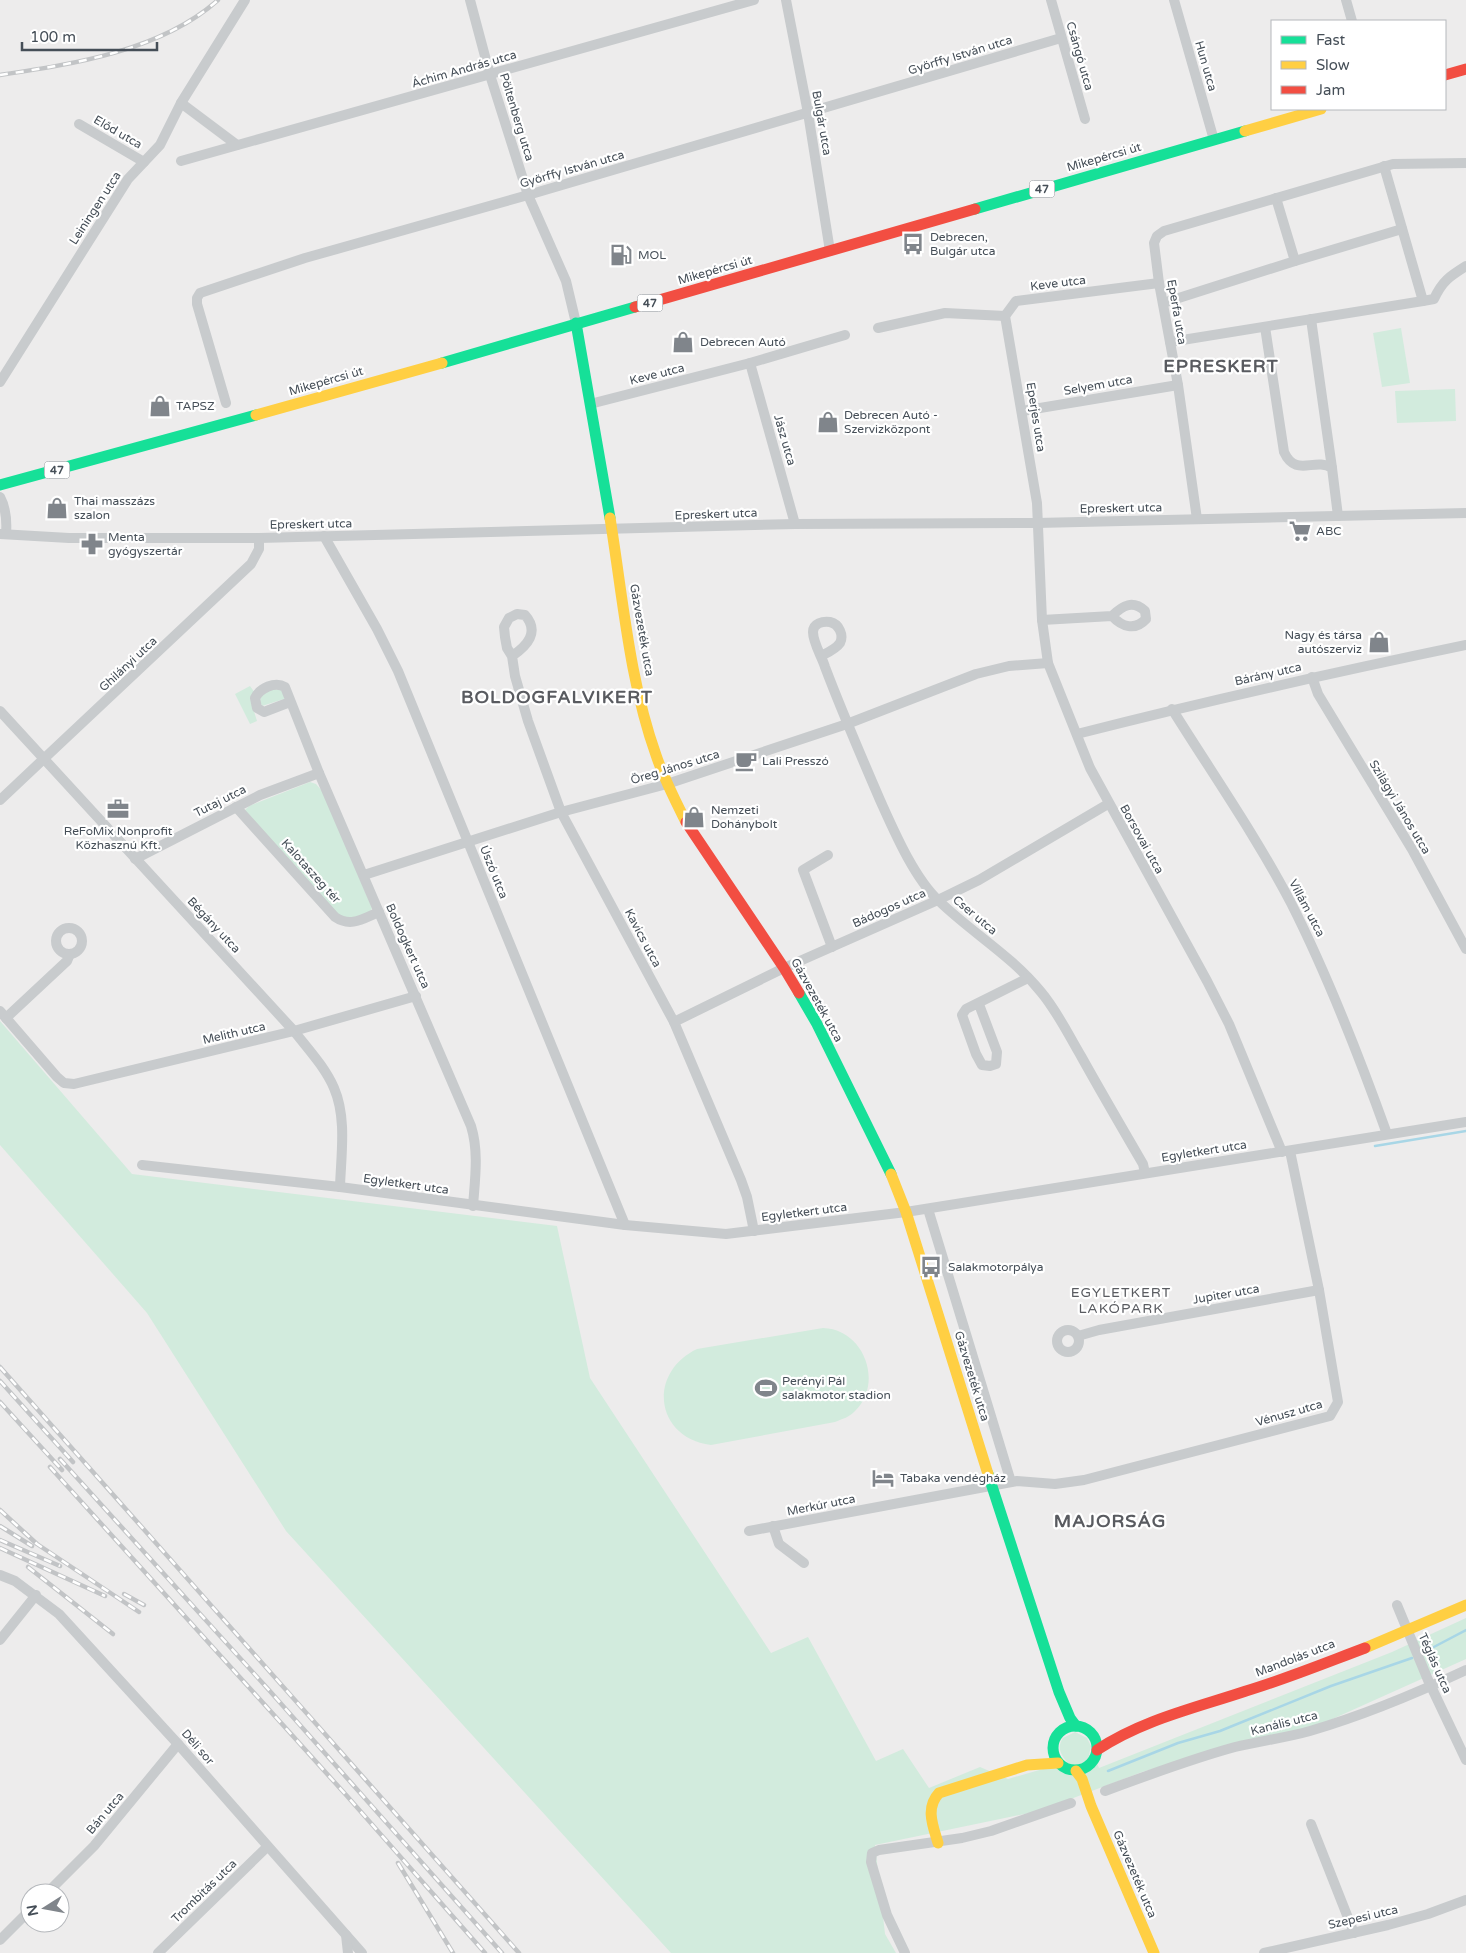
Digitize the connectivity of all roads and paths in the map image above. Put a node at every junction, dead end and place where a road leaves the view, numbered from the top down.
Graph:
1 (245, 0) edge
2 (470, 0) edge
3 (754, 0) edge
4 (786, 0) edge
5 (1051, 0) edge
6 (1174, 0) edge
7 (1346, 0) edge
8 (1352, 20) edge
9 (1061, 38) junction
10 (1466, 69) edge
11 (490, 75) junction
12 (1446, 75) edge
13 (181, 103) junction
14 (1318, 110) edge
15 (808, 113) junction
16 (1085, 119) dead end
17 (79, 124) dead end
18 (1214, 140) junction
19 (238, 144) junction
20 (181, 161) dead end
21 (144, 162) junction
22 (1466, 163) edge
23 (1384, 166) junction
24 (528, 195) junction
25 (1276, 198) junction
26 (1402, 229) junction
27 (830, 251) junction
28 (1295, 261) junction
29 (1466, 266) edge
30 (1159, 283) junction
31 (1423, 302) junction
32 (1163, 303) junction
33 (1005, 316) junction
34 (1312, 319) junction
35 (576, 323) junction
36 (1265, 327) junction
37 (878, 328) dead end
38 (846, 335) dead end
39 (1170, 342) junction
40 (750, 363) junction
41 (0, 382) edge
42 (1178, 385) junction
43 (226, 403) dead end
44 (590, 404) junction
45 (1022, 411) junction
46 (1332, 468) junction
47 (0, 485) edge
48 (0, 496) edge
49 (1466, 513) edge
50 (1338, 516) junction
51 (1197, 519) junction
52 (1037, 523) junction
53 (795, 524) junction
54 (612, 530) junction
55 (3, 534) edge
56 (324, 536) junction
57 (258, 538) junction
58 (1112, 616) dead end
59 (1042, 620) junction
60 (1466, 645) edge
61 (512, 656) dead end
62 (821, 656) dead end
63 (1048, 663) junction
64 (1312, 677) junction
65 (290, 702) dead end
66 (1172, 709) junction
67 (0, 711) edge
68 (847, 724) junction
69 (1077, 734) junction
70 (45, 759) junction
71 (319, 773) junction
72 (667, 784) junction
73 (0, 800) edge
74 (1108, 804) junction
75 (236, 807) junction
76 (561, 812) junction
77 (468, 841) junction
78 (828, 855) dead end
79 (135, 859) junction
80 (364, 875) junction
81 (938, 900) junction
82 (379, 912) junction
83 (832, 947) junction
84 (1466, 949) edge
85 (70, 954) dead end
86 (784, 968) junction
87 (1028, 978) junction
88 (416, 996) junction
89 (980, 1007) dead end
90 (3, 1014) edge
91 (674, 1022) junction
92 (294, 1031) junction
93 (1466, 1122) edge
94 (1387, 1134) junction
95 (1286, 1151) junction
96 (142, 1165) dead end
97 (1145, 1173) junction
98 (340, 1187) junction
99 (473, 1206) junction
100 (928, 1209) junction
101 (906, 1212) junction
102 (625, 1225) junction
103 (754, 1231) junction
104 (1319, 1290) junction
105 (1078, 1336) dead end
106 (1011, 1482) junction
107 (991, 1485) junction
108 (773, 1526) junction
109 (749, 1531) dead end
110 (804, 1563) dead end
111 (0, 1575) edge
112 (36, 1595) junction
113 (1397, 1605) dead end
114 (1466, 1606) edge
115 (1407, 1631) junction
116 (0, 1640) edge
117 (1466, 1670) edge
118 (1431, 1686) junction
119 (1059, 1692) junction
120 (1076, 1726) junction
121 (1061, 1730) junction
122 (1132, 1730) junction
123 (1089, 1731) junction
124 (178, 1744) junction
125 (1052, 1746) junction
126 (1097, 1750) junction
127 (1466, 1760) edge
128 (1058, 1763) junction
129 (1092, 1763) junction
130 (1027, 1765) junction
131 (1076, 1771) junction
132 (1105, 1791) dead end
133 (1071, 1803) dead end
134 (1091, 1806) junction
135 (1311, 1824) dead end
136 (938, 1843) junction
137 (267, 1846) junction
138 (57, 1883) edge
139 (1466, 1900) edge
140 (20, 1920) edge
141 (1354, 1933) junction
142 (346, 1935) junction
143 (0, 1940) edge
144 (158, 1953) edge
145 (348, 1953) edge
146 (362, 1953) edge
147 (906, 1953) edge
148 (1154, 1953) edge
149 (1264, 1953) edge

1 - 13 street, Leiningen utca
2 - 11 street, Pöltenberg utca
3 - 11 street, Áchim András utca
4 - 15 street, Bulgár utca
5 - 9 street, Csángó utca
6 - 18 street, Hun utca
7 - 8 street
9 - 15 street, Györffy István utca
9 - 16 street, Csángó utca
10 - 12 street
11 - 19 street, Áchim András utca
11 - 24 street, Pöltenberg utca
13 - 19 street
13 - 21 street, Leiningen utca
14 - 18 street, Mikepércsi út / 47
15 - 24 street, Györffy István utca
15 - 27 street, Bulgár utca
17 - 21 street, Előd utca
18 - 27 street, Mikepércsi út / 47
19 - 20 street, Áchim András utca
21 - 41 street, Leiningen utca
22 - 23 street
23 - 25 street
23 - 26 street
24 - 35 street, Pöltenberg utca
24 - 43 street, Györffy István utca
25 - 28 street
25 - 30 street, Eperfa utca
26 - 28 street
26 - 31 street
27 - 35 street, Mikepércsi út / 47
28 - 32 street
29 - 31 street
30 - 32 street, Eperfa utca
30 - 33 street, Keve utca
31 - 34 street
32 - 39 street, Eperfa utca
33 - 37 street
33 - 45 street, Eperjes utca
34 - 36 street
34 - 46 street
35 - 44 street, Gázvezeték utca
35 - 47 street, Mikepércsi út / 47
36 - 39 street
36 - 46 street
38 - 40 street, Keve utca
39 - 42 street, Eperfa utca
40 - 44 street, Keve utca
40 - 53 street, Jász utca
42 - 45 street, Selyem utca
42 - 51 street, Eperfa utca
44 - 54 street, Gázvezeték utca
45 - 52 street, Eperjes utca
46 - 50 street
48 - 55 street, Epreskert utca
49 - 50 street, Epreskert utca
50 - 51 street, Epreskert utca
51 - 52 street, Epreskert utca
52 - 53 street, Epreskert utca
52 - 59 street, Borsovai utca
53 - 54 street, Epreskert utca
54 - 56 street, Epreskert utca
54 - 72 street, Gázvezeték utca
55 - 57 street, Epreskert utca
56 - 57 street, Epreskert utca
56 - 77 street, Úszó utca
57 - 70 street, Ghilányi utca
58 - 59 street
59 - 63 street, Borsovai utca
60 - 64 street, Bárány utca
61 - 76 street, Kavics utca
62 - 68 street, Cser utca
63 - 68 street, Öreg János utca
63 - 69 street, Borsovai utca
64 - 66 street, Bárány utca
64 - 84 street, Szilágyi János utca
65 - 71 street, Boldogkert utca
66 - 69 street, Bárány utca
66 - 94 street, Villám utca
67 - 70 street, Bégány utca
68 - 72 street, Öreg János utca
68 - 81 street, Cser utca
69 - 74 street, Borsovai utca
70 - 73 street, Ghilányi utca
70 - 79 street, Bégány utca
71 - 75 street, Tutaj utca
71 - 80 street, Boldogkert utca
72 - 76 street, Öreg János utca
72 - 86 street, Gázvezeték utca
74 - 81 street, Bádogos utca
74 - 95 street, Borsovai utca
75 - 79 street, Tutaj utca
75 - 82 street, Kalotaszeg tér
76 - 77 street, Öreg János utca
76 - 91 street, Kavics utca
77 - 80 street, Öreg János utca
77 - 102 street, Úszó utca
78 - 83 street
79 - 92 street, Bégány utca
80 - 82 street, Boldogkert utca
81 - 83 street, Bádogos utca
81 - 87 street, Cser utca
82 - 88 street, Boldogkert utca
83 - 86 street, Bádogos utca
85 - 90 street
86 - 91 street, Bádogos utca
86 - 101 street, Gázvezeték utca
87 - 89 street
87 - 97 street, Cser utca
88 - 92 street, Melith utca
88 - 99 street, Boldogkert utca
90 - 92 street, Melith utca
91 - 103 street, Kavics utca
92 - 98 street, Bégány utca
93 - 94 street, Egyletkert utca
94 - 95 street, Egyletkert utca
95 - 97 street, Egyletkert utca
95 - 104 street, Vénusz utca
96 - 98 street, Egyletkert utca
97 - 100 street, Egyletkert utca
98 - 99 street, Egyletkert utca
99 - 102 street, Egyletkert utca
100 - 101 street, Egyletkert utca
100 - 106 street
101 - 103 street, Egyletkert utca
101 - 107 street, Gázvezeték utca
102 - 103 street, Egyletkert utca
104 - 105 street, Jupiter utca
104 - 106 street, Vénusz utca
106 - 107 street, Vénusz utca
107 - 108 street, Merkúr utca
107 - 119 street, Gázvezeték utca
108 - 109 street, Merkúr utca
108 - 110 street, Merkúr utca
111 - 112 street, Déli sor
112 - 116 street
112 - 124 street, Déli sor
113 - 115 street, Téglás utca
114 - 115 street, Mandolás utca
115 - 118 street, Téglás utca
115 - 122 street, Mandolás utca
117 - 118 street, Kanális utca
118 - 127 street, Téglás utca
118 - 132 street, Kanális utca
119 - 120 street, Gázvezeték utca
119 - 121 street, Gázvezeték utca
120 - 121 street
120 - 123 street
121 - 125 street
122 - 123 street, Mandolás utca
122 - 126 street, Mandolás utca
123 - 126 street
124 - 137 street, Déli sor
124 - 138 street, Bán utca
125 - 128 street
125 - 130 street
126 - 129 street
128 - 130 street
128 - 131 street
129 - 131 street
129 - 134 street, Gázvezeték utca
130 - 136 street
131 - 134 street, Gázvezeték utca
133 - 136 street
134 - 148 street, Gázvezeték utca
135 - 141 street
136 - 147 street
137 - 142 street, Déli sor
137 - 144 street, Trombitás utca
139 - 141 street, Szepesi utca
140 - 143 street
141 - 149 street, Szepesi utca
142 - 145 street
142 - 146 street, Déli sor

